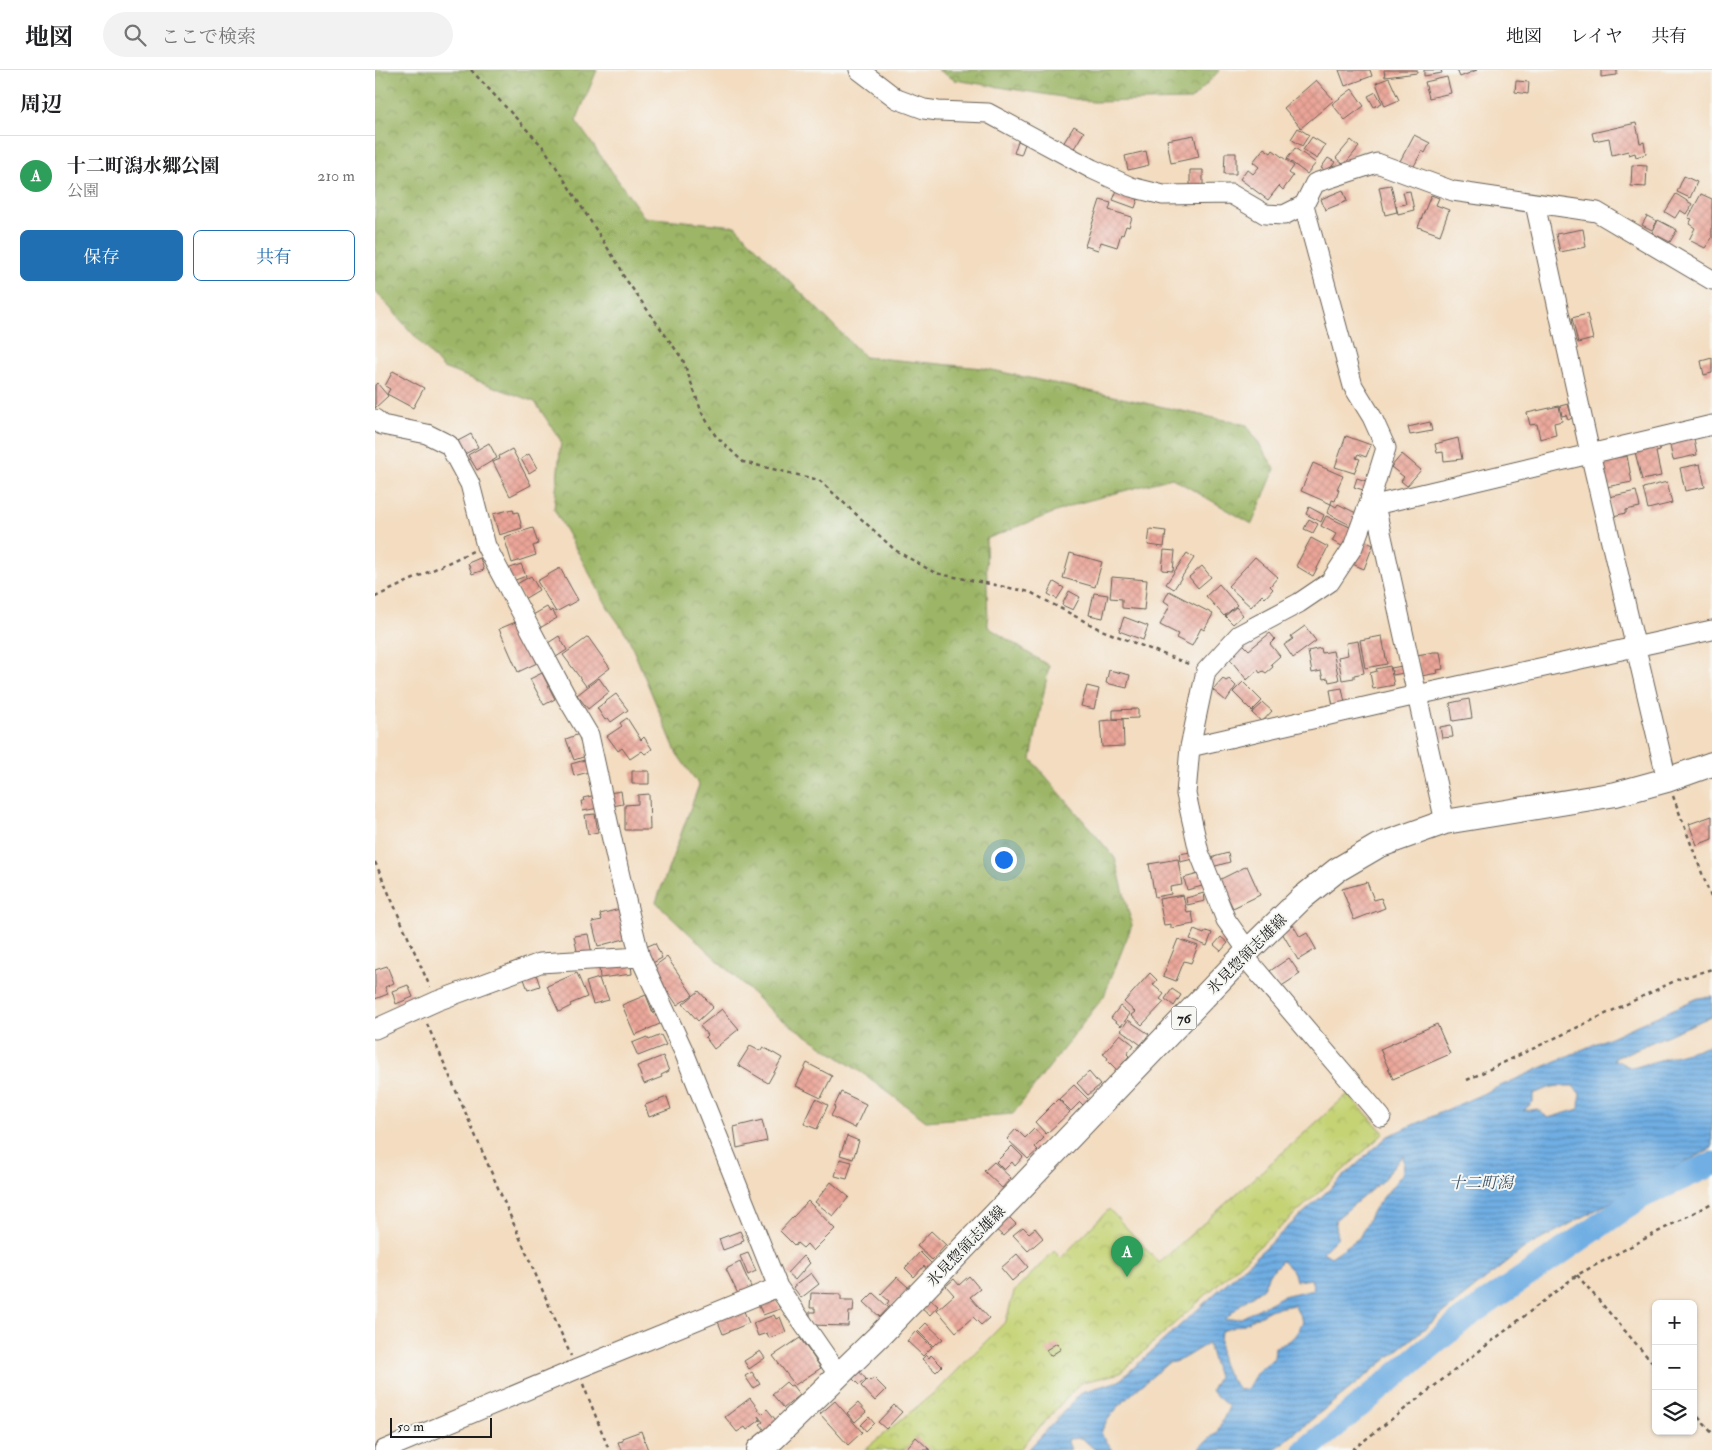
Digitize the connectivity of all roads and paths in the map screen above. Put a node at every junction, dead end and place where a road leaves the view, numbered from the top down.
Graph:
1 (471, 70) edge
2 (859, 70) edge
3 (1535, 204) junction
4 (1304, 205) junction
5 (1712, 280) edge
6 (375, 419) edge
7 (1712, 425) edge
8 (1590, 453) junction
9 (1372, 504) junction
10 (486, 546) junction
11 (375, 597) edge
12 (1712, 630) edge
13 (1636, 648) junction
14 (1206, 671) junction
15 (1417, 695) junction
16 (1191, 747) junction
17 (1712, 764) edge
18 (1667, 780) junction
19 (1445, 822) junction
20 (375, 862) edge
21 (1712, 900) edge
22 (1246, 953) junction
23 (640, 957) junction
24 (1712, 970) edge
25 (429, 1005) junction
26 (375, 1029) edge
27 (1467, 1080) dead end
28 (1381, 1117) dead end
29 (1712, 1202) edge
30 (1577, 1275) junction
31 (778, 1287) junction
32 (1652, 1362) edge
33 (577, 1369) junction
34 (838, 1374) junction
35 (1697, 1416) edge
36 (1712, 1433) edge
37 (384, 1450) edge
38 (609, 1450) edge
39 (759, 1450) edge
40 (1352, 1450) edge

1 - 14 path
2 - 4 street
3 - 4 street
3 - 5 street
3 - 8 street
4 - 9 street
6 - 10 street
7 - 8 street
8 - 9 street
8 - 13 street
9 - 14 street
9 - 15 street
10 - 11 path
10 - 23 street
12 - 13 street
13 - 15 street
13 - 18 street
14 - 16 street
15 - 16 street
15 - 19 street
16 - 22 street
17 - 18 main road, 氷見惣領志雄線 / 76
18 - 19 main road, 氷見惣領志雄線 / 76
18 - 21 path
19 - 22 main road, 氷見惣領志雄線 / 76
20 - 25 path
22 - 28 street
22 - 34 main road, 氷見惣領志雄線 / 76
23 - 25 street
23 - 31 street
24 - 27 path
25 - 26 street
25 - 33 path
29 - 30 path
30 - 32 path
30 - 40 path
31 - 33 street
31 - 34 street
33 - 37 street
33 - 38 path
34 - 39 main road, 氷見惣領志雄線 / 76
35 - 36 path

